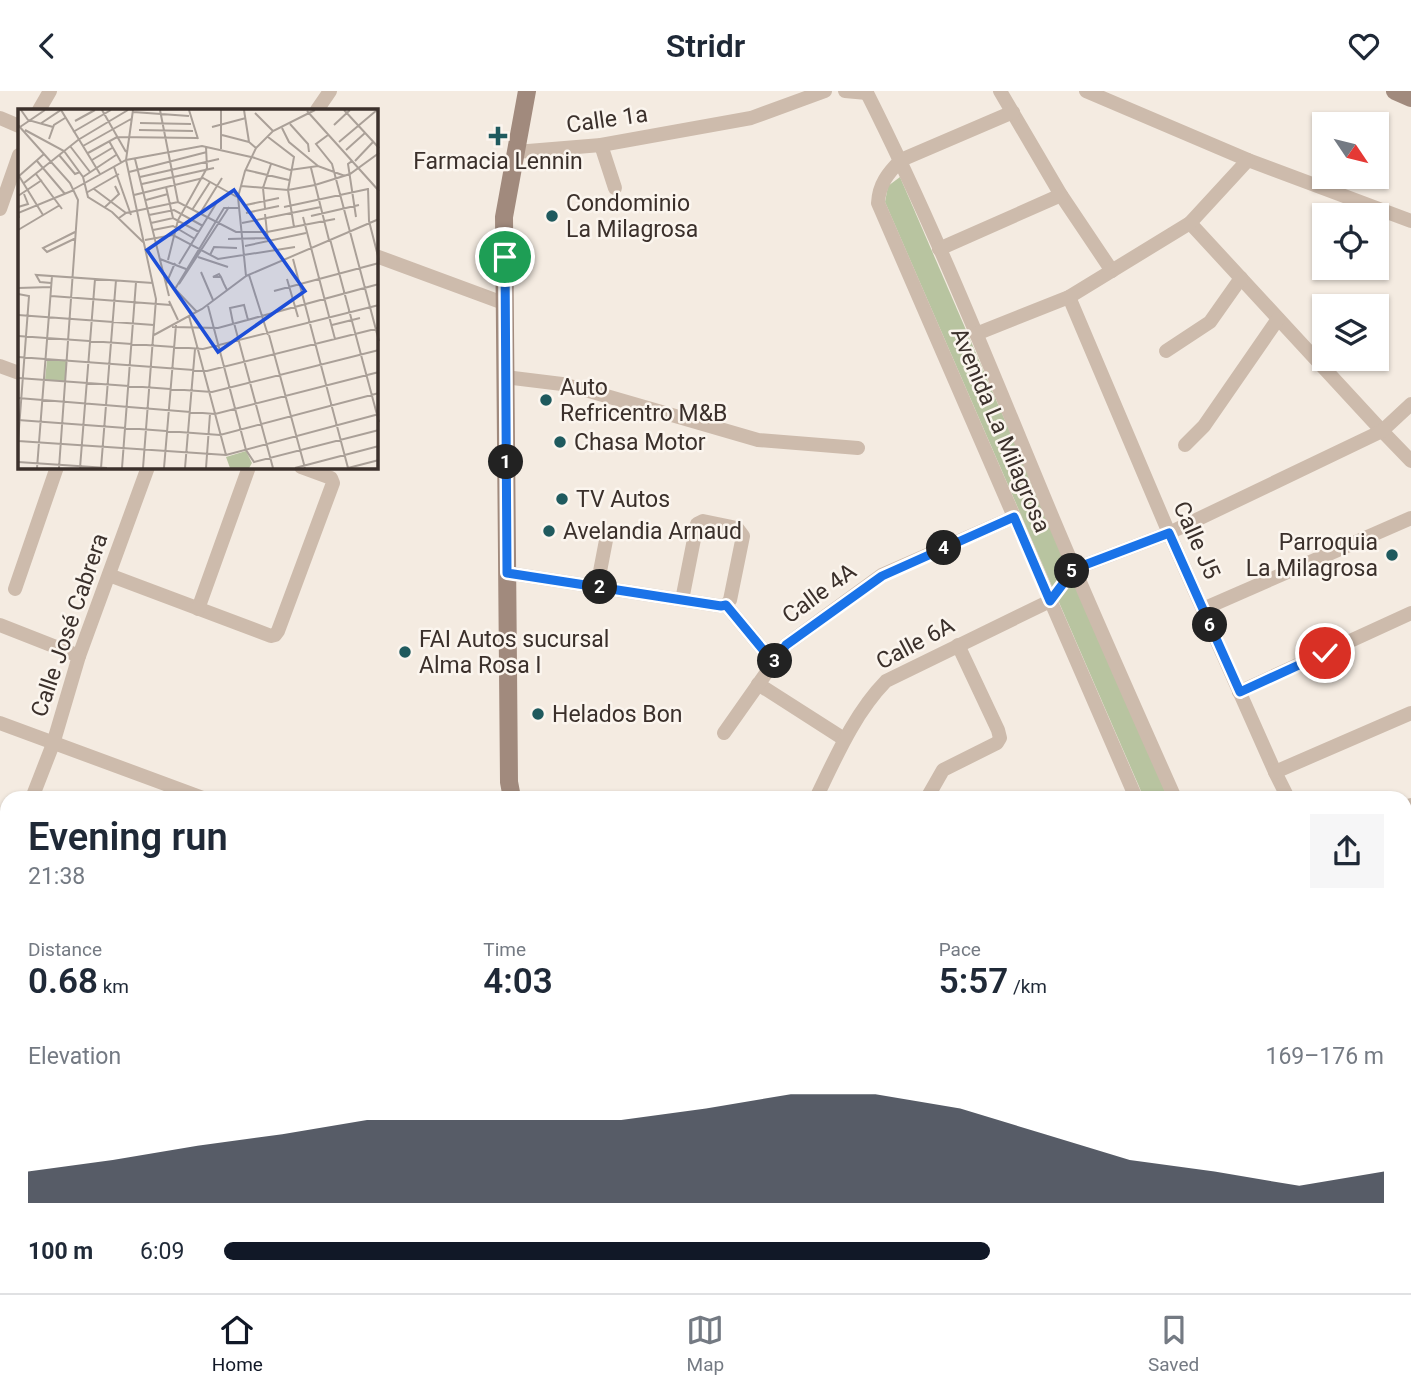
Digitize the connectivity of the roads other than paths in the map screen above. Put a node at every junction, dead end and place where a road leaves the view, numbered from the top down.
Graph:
1 (50, 91) edge
2 (330, 91) edge
3 (527, 91) edge
4 (825, 91) edge
5 (845, 91) edge
6 (1000, 91) edge
7 (1086, 91) edge
8 (1395, 91) edge
9 (867, 92) edge
10 (1411, 98) edge
11 (40, 109) edge
12 (318, 109) edge
13 (1013, 112) junction
14 (0, 118) edge
15 (18, 126) edge
16 (601, 145) junction
17 (516, 152) junction
18 (18, 158) edge
19 (1248, 159) junction
20 (901, 160) junction
21 (615, 188) dead end
22 (1061, 195) junction
23 (0, 209) edge
24 (1411, 221) edge
25 (1190, 223) junction
26 (939, 249) junction
27 (378, 257) edge
28 (1112, 271) junction
29 (1241, 278) junction
30 (1069, 297) junction
31 (506, 304) junction
32 (1278, 319) junction
33 (976, 334) junction
34 (1166, 351) dead end
35 (0, 366) edge
36 (18, 373) edge
37 (505, 377) junction
38 (1411, 404) edge
39 (1382, 432) junction
40 (1185, 445) dead end
41 (858, 448) dead end
42 (1411, 461) edge
43 (56, 469) edge
44 (147, 469) edge
45 (248, 469) edge
46 (306, 469) edge
47 (1014, 517) junction
48 (1411, 518) edge
49 (1169, 533) junction
50 (607, 535) dead end
51 (1074, 569) junction
52 (507, 573) junction
53 (109, 575) junction
54 (597, 587) junction
55 (15, 589) dead end
56 (682, 600) junction
57 (1050, 601) junction
58 (726, 605) junction
59 (198, 609) junction
60 (1203, 609) junction
61 (1411, 613) edge
62 (0, 625) edge
63 (958, 645) junction
64 (79, 656) junction
65 (774, 663) junction
66 (758, 684) junction
67 (1240, 692) junction
68 (1411, 713) edge
69 (0, 723) edge
70 (724, 733) dead end
71 (844, 739) junction
72 (53, 744) junction
73 (1275, 772) junction
74 (36, 791) edge
75 (184, 791) edge
76 (511, 791) edge
77 (819, 791) edge
78 (931, 791) edge
79 (1133, 791) edge
80 (1172, 791) edge
81 (1284, 791) edge

1 - 11 street
2 - 12 street
3 - 17 main road
4 - 16 street, Calle 1a
5 - 9 street
6 - 13 street
7 - 19 street
8 - 10 main road
9 - 20 street, Avenida La Milagrosa
13 - 20 street
13 - 22 street
14 - 15 street
16 - 17 street, Calle 1a
16 - 21 street
17 - 31 main road
18 - 23 street
19 - 24 street
19 - 25 street
20 - 26 street, Avenida La Milagrosa
20 - 47 street, Avenida La Milagrosa
22 - 26 street
22 - 28 street
25 - 28 street
25 - 29 street
26 - 33 street, Avenida La Milagrosa
27 - 31 street
28 - 30 street
29 - 32 street
29 - 34 street
30 - 33 street
30 - 49 street, Calle J5
31 - 37 main road
32 - 39 street
32 - 40 street
33 - 51 street, Avenida La Milagrosa
35 - 36 street
37 - 41 street
37 - 52 main road
38 - 39 street
39 - 42 street
39 - 49 street
43 - 55 street
44 - 53 street, Calle José Cabrera
45 - 59 street
46 - 59 street
47 - 57 street, Avenida La Milagrosa
47 - 65 street, Calle 4A
48 - 60 street
49 - 51 street
49 - 60 street, Calle J5
50 - 54 street
51 - 57 street, Calle 6A
51 - 80 street, Avenida La Milagrosa
52 - 54 street
52 - 76 main road
53 - 59 street
53 - 64 street, Calle José Cabrera
54 - 56 street
56 - 58 street
56 - 58 street
57 - 63 street, Calle 6A
57 - 79 street, Avenida La Milagrosa
58 - 65 street
60 - 67 street, Calle J5
61 - 67 street
62 - 64 street
63 - 71 street, Calle 6A
63 - 78 street
64 - 72 street, Calle José Cabrera
65 - 66 street, Calle 4A
66 - 70 street, Calle 4A
66 - 71 street
67 - 73 street, Calle J5
68 - 73 street
69 - 72 street
71 - 77 street, Calle 6A
72 - 74 street, Calle José Cabrera
72 - 75 street
73 - 81 street, Calle J5

